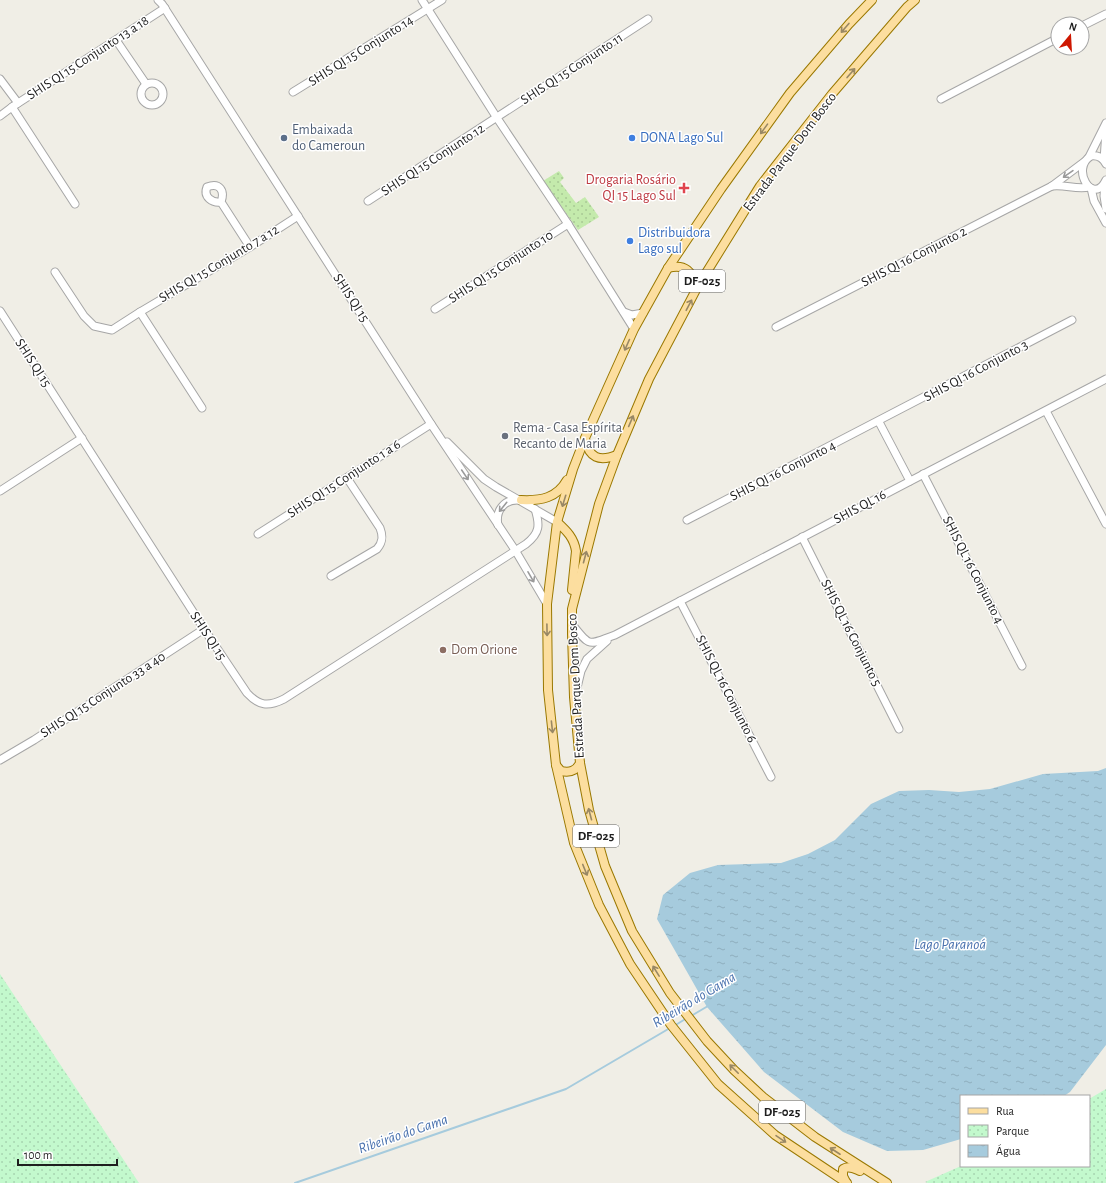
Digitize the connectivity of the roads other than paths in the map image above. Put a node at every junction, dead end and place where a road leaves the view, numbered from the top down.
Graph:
1 (422, 0) edge
2 (442, 0) edge
3 (872, 0) edge
4 (915, 0) edge
5 (161, 3) edge
6 (428, 9) junction
7 (1106, 14) edge
8 (648, 19) dead end
9 (1090, 22) edge
10 (116, 40) junction
11 (1050, 42) edge
12 (0, 79) edge
13 (146, 84) dead end
14 (293, 92) dead end
15 (941, 99) dead end
16 (15, 105) junction
17 (0, 116) edge
18 (497, 118) junction
19 (1106, 123) edge
20 (1106, 131) edge
21 (1087, 159) junction
22 (1105, 162) edge
23 (1105, 181) edge
24 (1052, 186) junction
25 (1090, 188) junction
26 (368, 201) dead end
27 (221, 202) dead end
28 (75, 204) dead end
29 (1106, 209) edge
30 (298, 216) junction
31 (1106, 223) edge
32 (568, 224) junction
33 (250, 247) junction
34 (668, 268) junction
35 (55, 272) dead end
36 (698, 286) junction
37 (435, 309) dead end
38 (0, 311) edge
39 (140, 312) junction
40 (624, 312) junction
41 (643, 313) junction
42 (1072, 320) dead end
43 (776, 328) dead end
44 (634, 329) junction
45 (1106, 379) edge
46 (202, 408) dead end
47 (1046, 411) junction
48 (879, 422) junction
49 (431, 424) junction
50 (436, 431) junction
51 (82, 438) junction
52 (585, 438) junction
53 (617, 455) junction
54 (573, 469) junction
55 (923, 474) junction
56 (347, 478) junction
57 (910, 481) junction
58 (0, 491) edge
59 (521, 500) junction
60 (535, 509) junction
61 (687, 520) dead end
62 (557, 522) junction
63 (1106, 524) edge
64 (499, 526) junction
65 (258, 534) dead end
66 (802, 537) junction
67 (515, 550) junction
68 (331, 576) dead end
69 (680, 601) junction
70 (547, 604) junction
71 (572, 609) junction
72 (572, 624) junction
73 (204, 630) junction
74 (615, 635) junction
75 (1022, 666) dead end
76 (574, 697) junction
77 (899, 729) dead end
78 (1, 759) edge
79 (580, 763) junction
80 (556, 765) junction
81 (771, 777) dead end
82 (883, 1181) edge
83 (847, 1183) edge

1 - 6 street
2 - 6 street, SHIS QI 15 Conjunto 14
3 -> 34 main road, Estrada Parque Dom Bosco / DF-025
36 -> 4 main road, Estrada Parque Dom Bosco / DF-025
5 - 10 street, SHIS QI 15 Conjunto 13 a 18
5 - 30 street, SHIS QI 15
6 - 14 street, SHIS QI 15 Conjunto 14
6 - 18 street
7 - 9 street
8 - 18 street, SHIS QI 15 Conjunto 11
10 - 13 street
10 - 16 street, SHIS QI 15 Conjunto 13 a 18
11 - 15 street
12 - 16 street
16 - 17 street, SHIS QI 15 Conjunto 13 a 18
16 - 28 street
18 - 26 street, SHIS QI 15 Conjunto 12
18 - 32 street
19 - 21 street
20 - 22 street
21 - 22 street
21 -> 24 street, SHIS QI 16 Conjunto 2
21 - 25 street
23 - 25 street
23 - 29 street
24 - 25 street, SHIS QI 16 Conjunto 2
24 - 43 street, SHIS QI 16 Conjunto 2
25 - 31 street
27 - 33 street
30 - 33 street, SHIS QI 15 Conjunto 7 a 12
30 - 49 street, SHIS QI 15
32 - 37 street, SHIS QI 15 Conjunto 10
32 - 40 street
33 - 39 street, SHIS QI 15 Conjunto 7 a 12
34 - 36 main road
34 - 41 main road, Estrada Parque Dom Bosco / DF-025
35 - 39 street, SHIS QI 15 Conjunto 7 a 12
53 -> 36 main road, Estrada Parque Dom Bosco / DF-025
38 - 51 street, SHIS QI 15
39 - 46 street
40 - 41 street
40 - 44 street
41 - 44 main road, Estrada Parque Dom Bosco / DF-025
42 - 48 street, SHIS QI 16 Conjunto 3
44 -> 52 main road, Estrada Parque Dom Bosco / DF-025
45 - 47 street, SHIS QL 16
47 - 55 street, SHIS QL 16
47 - 63 street
48 - 57 street
48 - 61 street, SHIS QI 16 Conjunto 4
49 - 50 street, SHIS QI 15
49 - 56 street, SHIS QI 15 Conjunto 1 a 6
50 - 59 street, SHIS QI 15
50 -> 64 street, SHIS QI 15
51 - 58 street
51 - 73 street, SHIS QI 15
52 - 53 main road
52 - 54 main road, Estrada Parque Dom Bosco / DF-025
71 -> 53 main road, Estrada Parque Dom Bosco / DF-025
54 - 59 main road
54 -> 62 main road, Estrada Parque Dom Bosco / DF-025
55 - 57 street, SHIS QL 16
55 - 75 street, SHIS QL 16 Conjunto 4
56 - 65 street, SHIS QI 15 Conjunto 1 a 6
56 - 68 street
57 - 66 street, SHIS QL 16
59 - 60 street, SHIS QI 15
59 -> 64 street
60 - 62 street, SHIS QI 15
60 - 67 street
62 - 70 main road, Estrada Parque Dom Bosco / DF-025
62 - 71 main road
64 - 67 street, SHIS QI 15
66 - 69 street, SHIS QL 16
66 - 77 street, SHIS QL 16 Conjunto 5
67 -> 70 street, SHIS QI 15
67 - 73 street, SHIS QI 15
69 - 74 street, SHIS QL 16
69 - 81 street, SHIS QL 16 Conjunto 6
70 -> 80 main road, Estrada Parque Dom Bosco / DF-025
71 - 72 main road, Estrada Parque Dom Bosco / DF-025
72 - 74 street, SHIS QL 16
72 - 76 main road, Estrada Parque Dom Bosco / DF-025
73 - 78 street, SHIS QI 15 Conjunto 33 a 40
74 - 76 street, SHIS QL 16
76 - 79 main road, Estrada Parque Dom Bosco / DF-025
79 - 80 main road
82 -> 79 main road, Estrada Parque Dom Bosco / DF-025
80 -> 83 main road, Estrada Parque Dom Bosco / DF-025
82 - 83 main road

